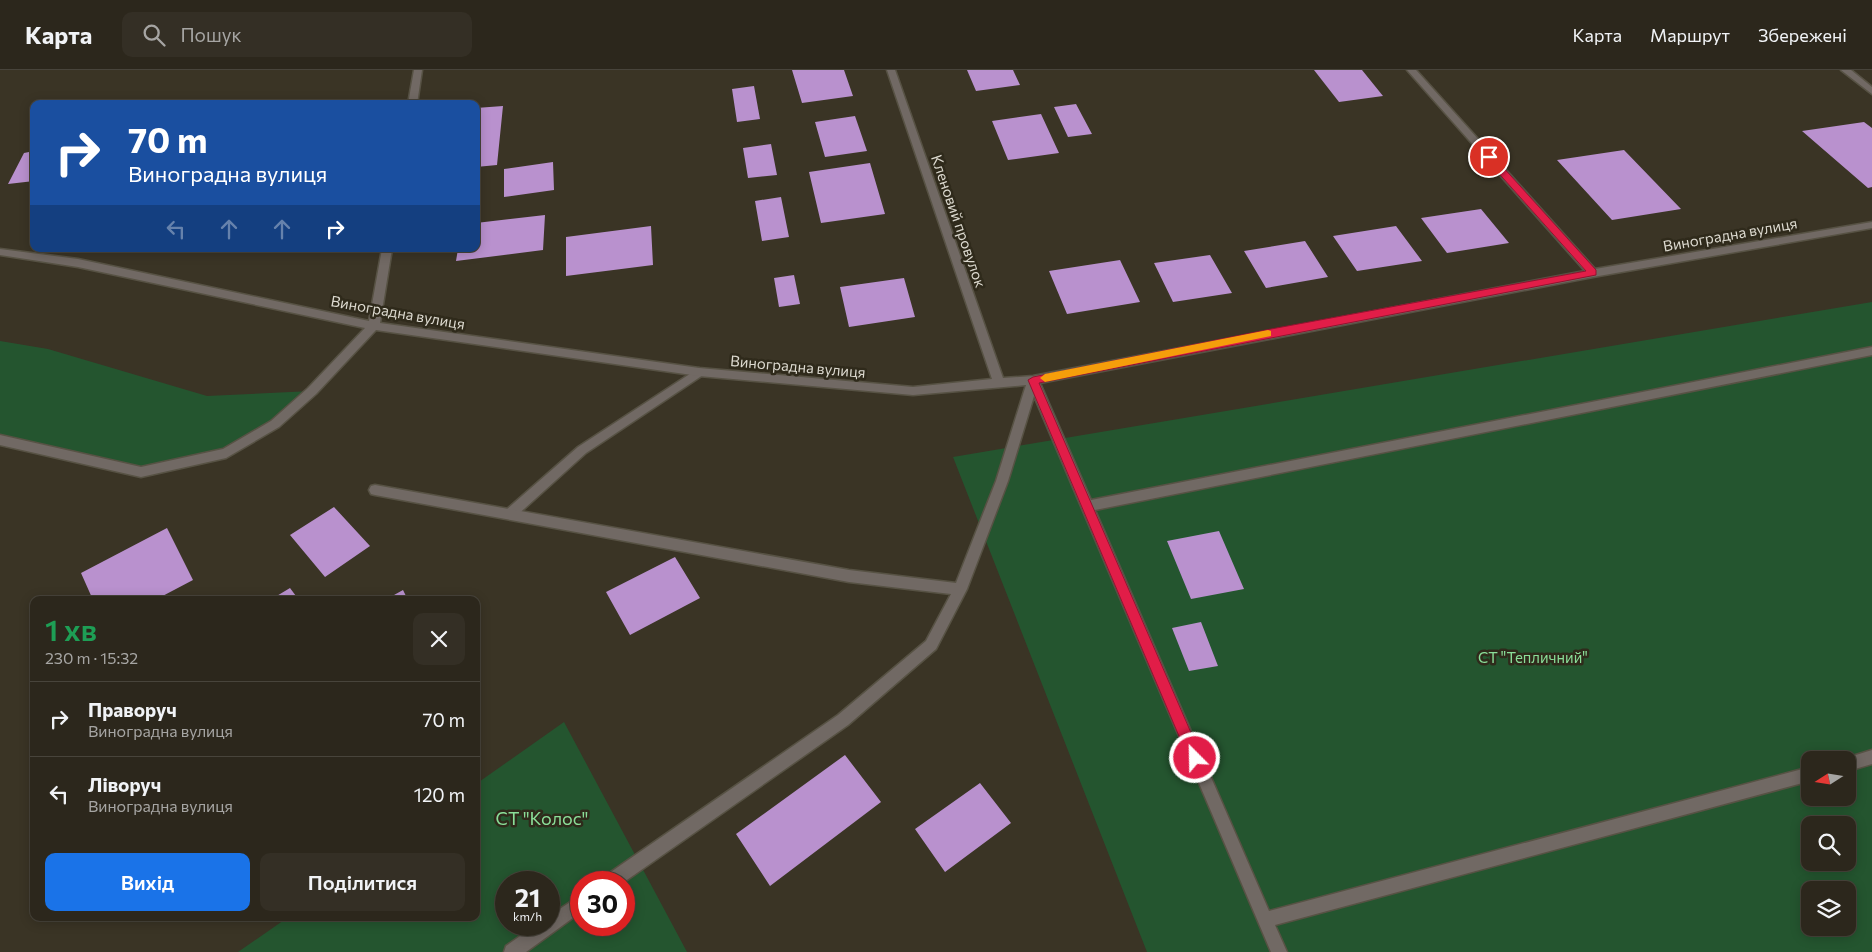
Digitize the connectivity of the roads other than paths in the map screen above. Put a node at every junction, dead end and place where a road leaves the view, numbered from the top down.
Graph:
1 (418, 70) edge
2 (892, 70) edge
3 (1411, 70) edge
4 (1845, 70) edge
5 (1872, 91) edge
6 (413, 100) edge
7 (1872, 225) edge
8 (0, 252) edge
9 (386, 252) edge
10 (1593, 272) junction
11 (374, 326) junction
12 (1872, 351) edge
13 (699, 372) junction
14 (1033, 380) junction
15 (999, 382) junction
16 (0, 440) edge
17 (375, 490) dead end
18 (1087, 506) junction
19 (510, 514) junction
20 (960, 589) junction
21 (1872, 757) edge
22 (1856, 762) edge
23 (1801, 776) edge
24 (627, 871) edge
25 (570, 912) edge
26 (1264, 920) junction
27 (512, 952) edge
28 (1279, 952) edge

1 - 6 street
2 - 15 street, Кленовий провулок
3 - 10 street
4 - 5 street
7 - 10 street, Виноградна вулиця
8 - 11 street, Виноградна вулиця
9 - 11 street
10 - 14 street, Виноградна вулиця
11 - 13 street, Виноградна вулиця
11 - 16 street
12 - 18 street
13 - 15 street, Виноградна вулиця
13 - 19 street
14 - 15 street, Виноградна вулиця
14 - 18 street
14 - 20 street
17 - 19 street
18 - 26 street
19 - 20 street
20 - 24 street
21 - 22 street
23 - 26 street
25 - 27 street
26 - 28 street

